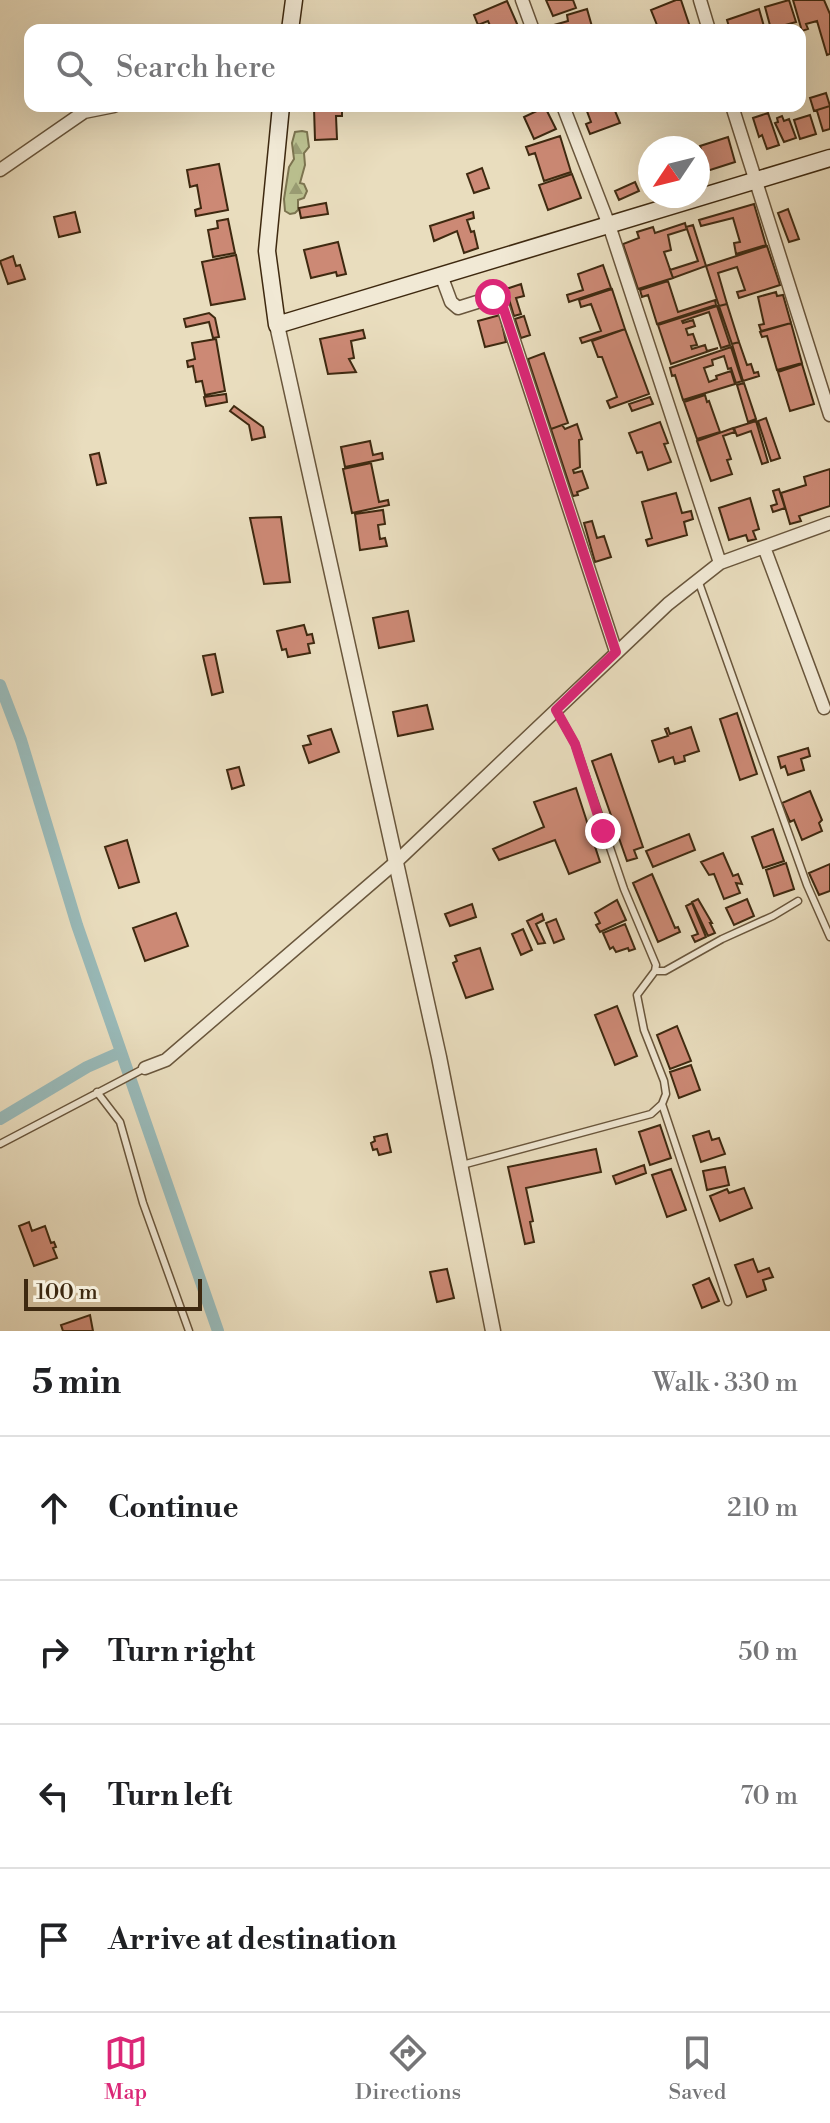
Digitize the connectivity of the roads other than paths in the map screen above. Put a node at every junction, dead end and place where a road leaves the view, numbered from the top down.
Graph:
1 (294, 0) edge
2 (522, 0) edge
3 (705, 1) edge
4 (291, 24) edge
5 (531, 24) edge
6 (708, 24) edge
7 (84, 112) edge
8 (280, 112) edge
9 (565, 112) edge
10 (734, 112) edge
11 (830, 158) edge
12 (0, 170) edge
13 (754, 181) junction
14 (609, 225) junction
15 (441, 275) junction
16 (277, 325) junction
17 (830, 415) edge
18 (830, 523) edge
19 (764, 547) junction
20 (720, 563) junction
21 (698, 580) junction
22 (616, 652) junction
23 (824, 708) dead end
24 (556, 710) junction
25 (396, 862) junction
26 (798, 901) dead end
27 (830, 937) edge
28 (655, 971) junction
29 (145, 1068) joint
30 (99, 1090) junction
31 (662, 1104) junction
32 (0, 1144) edge
33 (462, 1165) junction
34 (728, 1302) dead end
35 (189, 1331) edge
36 (493, 1331) edge

1 - 4 main road
2 - 5 street
3 - 6 street
7 - 12 street
8 - 16 main road
9 - 14 street
10 - 13 street
11 - 13 main road
13 - 14 main road
13 - 17 street
14 - 15 main road
14 - 20 street
15 - 16 main road
15 - 22 street
16 - 25 street
18 - 19 street
19 - 20 street
19 - 23 street
20 - 21 street
21 - 22 street
21 - 27 lane
22 - 24 street
24 - 25 street
24 - 28 lane
25 - 29 street
25 - 33 street
26 - 28 lane
28 - 31 lane
29 - 30 lane
30 - 32 lane
30 - 35 lane
31 - 33 lane
31 - 34 lane
33 - 36 street

